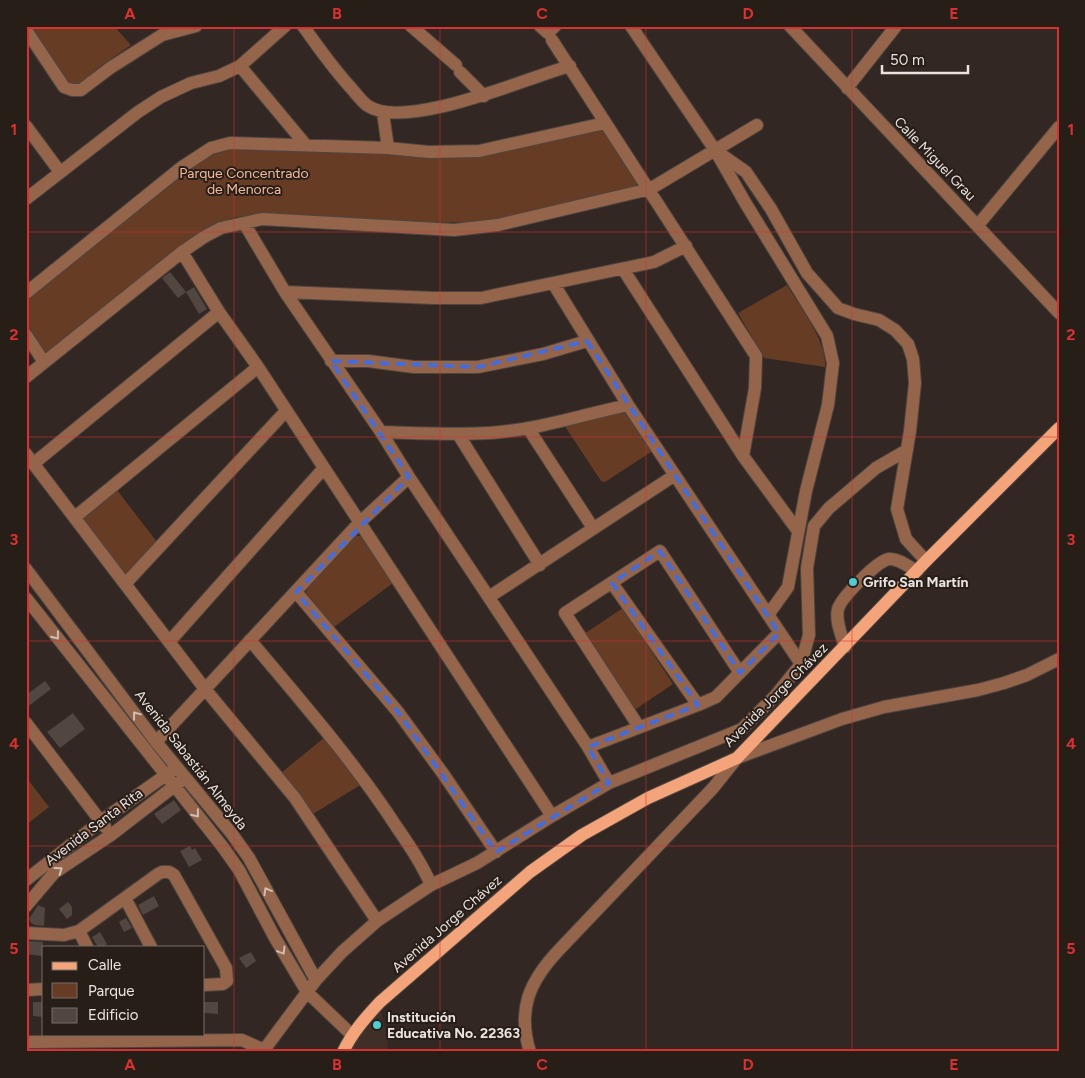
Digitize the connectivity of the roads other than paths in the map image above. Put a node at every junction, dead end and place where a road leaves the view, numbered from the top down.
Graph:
1 (196, 26) edge
2 (286, 26) edge
3 (303, 26) edge
4 (410, 26) edge
5 (631, 26) edge
6 (790, 26) edge
7 (896, 26) edge
8 (26, 30) edge
9 (158, 31) edge
10 (548, 31) edge
11 (240, 66) junction
12 (570, 66) junction
13 (847, 88) junction
14 (484, 96) junction
15 (383, 113) junction
16 (605, 123) junction
17 (757, 125) dead end
18 (26, 126) edge
19 (1059, 127) edge
20 (305, 144) junction
21 (388, 148) junction
22 (715, 150) junction
23 (60, 172) junction
24 (650, 189) junction
25 (26, 199) edge
26 (244, 222) junction
27 (978, 225) junction
28 (686, 246) junction
29 (182, 252) junction
30 (623, 269) junction
31 (553, 283) junction
32 (286, 292) junction
33 (26, 293) edge
34 (219, 312) junction
35 (1059, 313) edge
36 (26, 335) edge
37 (587, 341) junction
38 (332, 360) junction
39 (44, 362) junction
40 (258, 367) junction
41 (26, 377) edge
42 (628, 405) junction
43 (286, 411) junction
44 (528, 428) junction
45 (749, 428) junction
46 (1059, 428) edge
47 (726, 430) junction
48 (381, 432) junction
49 (458, 434) junction
50 (907, 450) junction
51 (743, 456) junction
52 (30, 459) edge
53 (324, 468) junction
54 (675, 475) junction
55 (409, 477) junction
56 (75, 517) junction
57 (359, 523) junction
58 (593, 528) junction
59 (798, 531) junction
60 (926, 561) junction
61 (540, 565) junction
62 (26, 569) edge
63 (917, 571) junction
64 (612, 582) junction
65 (124, 584) junction
66 (296, 592) junction
67 (488, 597) junction
68 (26, 598) edge
69 (768, 615) junction
70 (779, 634) junction
71 (250, 640) junction
72 (169, 642) junction
73 (845, 647) junction
74 (1059, 659) edge
75 (801, 664) junction
76 (740, 673) junction
77 (205, 689) junction
78 (698, 705) junction
79 (26, 723) edge
80 (639, 727) junction
81 (156, 742) junction
82 (588, 747) junction
83 (737, 758) junction
84 (177, 767) junction
85 (185, 778) junction
86 (170, 780) junction
87 (609, 783) junction
88 (552, 816) junction
89 (101, 821) junction
90 (111, 835) junction
91 (496, 852) junction
92 (26, 880) edge
93 (431, 885) junction
94 (125, 898) junction
95 (26, 906) edge
96 (377, 921) junction
97 (79, 931) junction
98 (26, 933) edge
99 (86, 946) edge
100 (150, 946) edge
101 (316, 980) junction
102 (205, 985) edge
103 (42, 989) edge
104 (26, 990) edge
105 (307, 992) junction
106 (352, 1035) junction
107 (26, 1042) edge
108 (263, 1051) edge
109 (343, 1052) edge
110 (530, 1052) edge

1 - 9 street
2 - 11 street
3 - 15 street
4 - 14 street
5 - 22 street
6 - 13 street, Calle Miguel Grau
7 - 13 street
8 - 9 street
10 - 12 street
11 - 20 street
11 - 23 street
12 - 14 street
12 - 16 street
13 - 27 street, Calle Miguel Grau
14 - 15 street
15 - 21 street
16 - 21 street
16 - 24 street
17 - 22 street
18 - 23 street
19 - 27 street
20 - 21 street
20 - 33 street
22 - 24 street
22 - 50 street
22 - 59 street
23 - 25 street
24 - 26 street
24 - 28 street
26 - 29 street
26 - 32 street
27 - 35 street, Calle Miguel Grau
28 - 30 street
28 - 45 street
29 - 34 street
29 - 39 street
30 - 31 street
30 - 47 street
31 - 32 street
31 - 37 street
32 - 38 street
34 - 40 street
34 - 52 street
36 - 39 street
37 - 38 street
37 - 42 street
38 - 48 street
39 - 41 street
40 - 43 street
40 - 56 street
42 - 44 street
42 - 54 street
43 - 53 street
43 - 65 street
44 - 49 street
44 - 58 street
45 - 47 street
45 - 51 street
46 - 60 main road, Avenida Jorge Chávez
47 - 51 street
48 - 49 street
48 - 55 street
49 - 61 street
50 - 60 street
50 - 75 street
51 - 59 street
52 - 56 street
53 - 57 street
53 - 72 street
54 - 58 street
54 - 69 street
55 - 57 street
55 - 67 street
56 - 65 street
57 - 66 street
57 - 88 street
58 - 61 street
59 - 69 street
60 - 63 main road, Avenida Jorge Chávez
61 - 67 street
81 -> 62 street, Avenida Sabastián Almeyda
63 - 73 main road, Avenida Jorge Chávez
63 - 73 street
64 - 76 street
64 - 78 street
64 - 80 street
65 - 72 street
66 - 71 street
66 - 91 street
67 - 82 street
68 -> 86 street, Avenida Sabastián Almeyda
69 - 70 street
70 - 75 street
70 - 76 street
71 - 77 street
71 - 93 street
72 - 77 street
73 - 83 main road, Avenida Jorge Chávez
74 - 83 street
75 - 87 street
76 - 78 street
77 - 81 street
77 - 96 street
78 - 80 street
79 - 89 street
80 - 82 street
81 - 84 street, Avenida Sabastián Almeyda
82 - 87 street
83 - 106 main road, Avenida Jorge Chávez
83 - 110 street
84 - 85 street, Avenida Sabastián Almeyda
84 - 86 street, Avenida Santa Rita
85 - 86 street, Avenida Santa Rita
101 -> 85 street, Avenida Sabastián Almeyda
86 - 89 street, Avenida Santa Rita
86 - 90 street, Avenida Santa Rita
86 -> 105 street, Avenida Sabastián Almeyda
87 - 88 street
88 - 91 street
89 - 90 street
89 - 92 street, Avenida Santa Rita
95 -> 90 street, Avenida Santa Rita
91 - 93 street
93 - 96 street
94 - 97 street
94 - 100 street
94 - 102 street
96 - 101 street
97 - 98 street
97 - 99 street
101 - 105 street
103 - 104 street
105 - 106 street, Avenida Sabastián Almeyda
105 - 108 street
106 - 109 main road, Avenida Jorge Chávez
107 - 108 street

